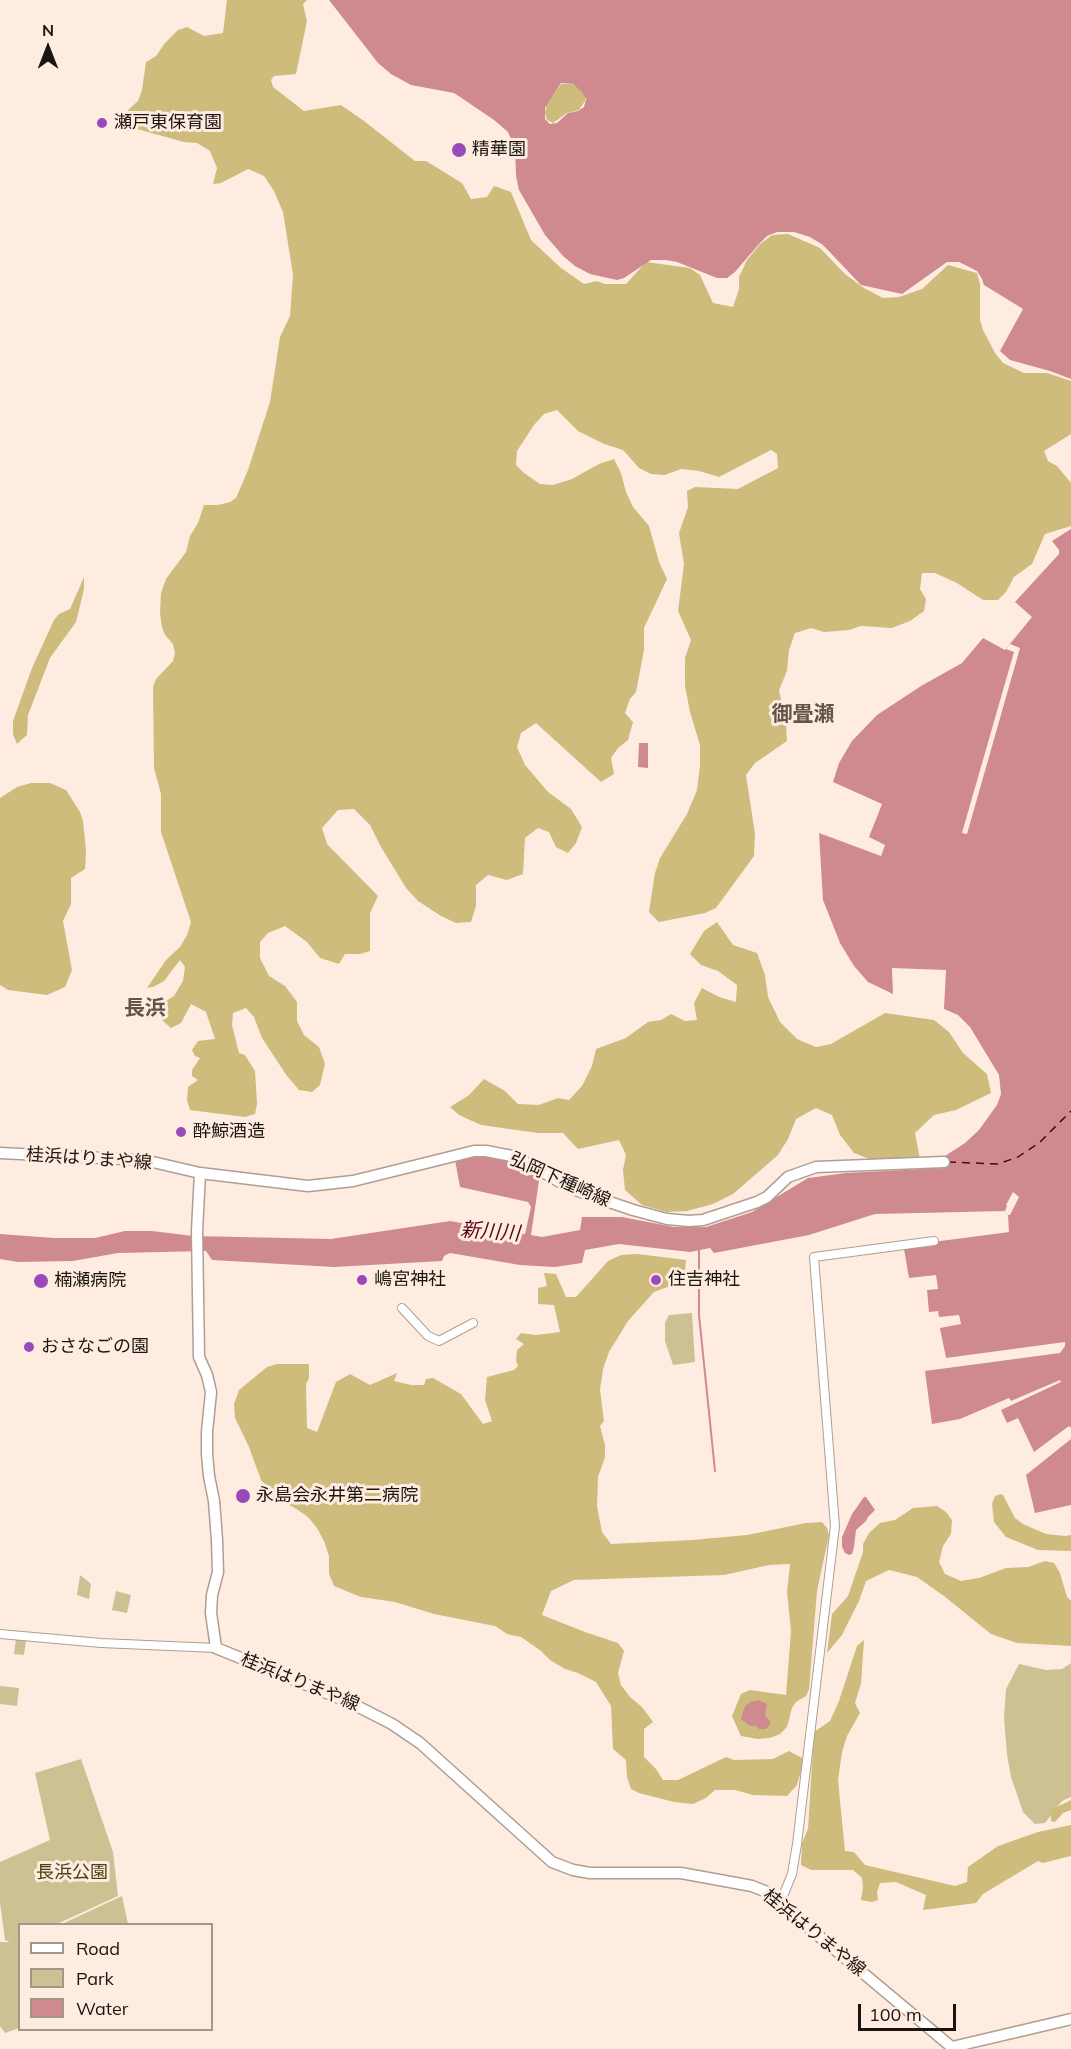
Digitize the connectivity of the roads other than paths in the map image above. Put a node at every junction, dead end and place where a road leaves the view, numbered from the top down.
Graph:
1 (0, 1153) edge
2 (945, 1162) dead end
3 (200, 1173) junction
4 (934, 1241) dead end
5 (402, 1308) dead end
6 (473, 1323) dead end
7 (0, 1634) edge
8 (216, 1648) junction
9 (781, 1901) junction
10 (1071, 2019) edge
11 (953, 2048) edge

1 - 3 main road, 桂浜はりまや線
2 - 3 main road, 弘岡下種崎線
3 - 8 main road
4 - 9 street
5 - 6 street
7 - 8 street
8 - 9 main road, 桂浜はりまや線
9 - 11 main road, 桂浜はりまや線
10 - 11 main road, 桂浜はりまや線

